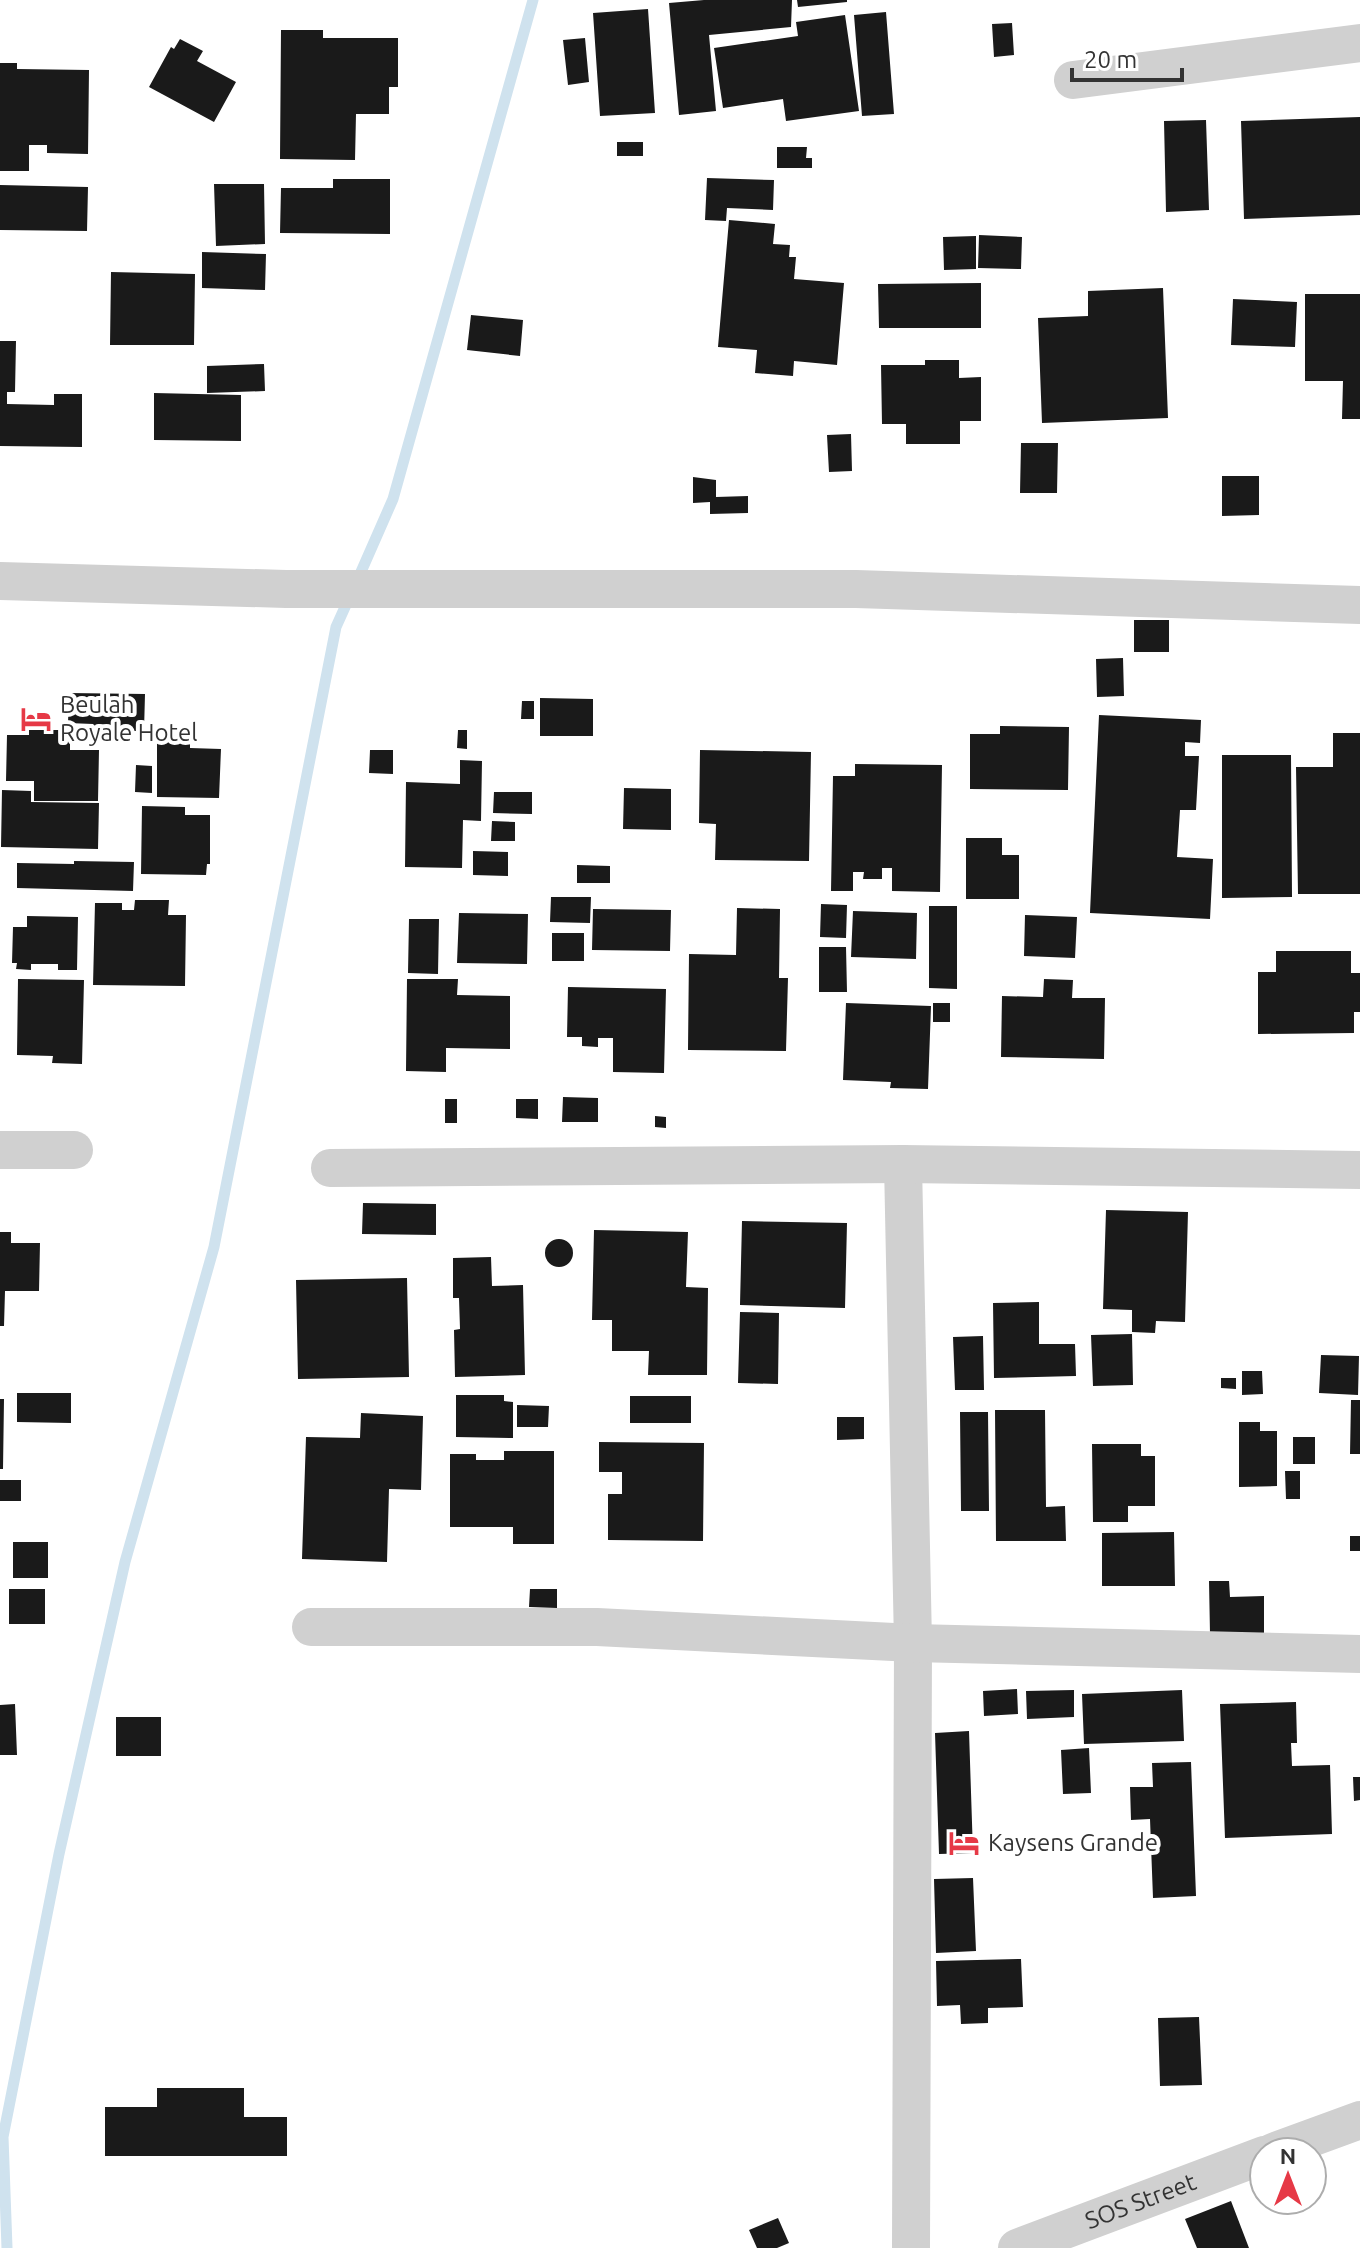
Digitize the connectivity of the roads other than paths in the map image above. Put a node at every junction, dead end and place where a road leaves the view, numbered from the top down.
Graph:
1 (1360, 43) edge
2 (1073, 80) dead end
3 (0, 581) edge
4 (1360, 605) edge
5 (0, 1150) edge
6 (74, 1150) dead end
7 (903, 1164) junction
8 (330, 1168) dead end
9 (1360, 1170) edge
10 (311, 1627) dead end
11 (913, 1643) junction
12 (1360, 1654) edge
13 (1360, 2120) edge
14 (1316, 2136) edge
15 (1248, 2161) edge
16 (911, 2248) edge
17 (1017, 2248) edge

1 - 2 street
3 - 4 street
5 - 6 street
7 - 8 street
7 - 9 street
7 - 11 street
10 - 11 street
11 - 12 street
11 - 16 street
13 - 14 street
15 - 17 street, SOS Street

